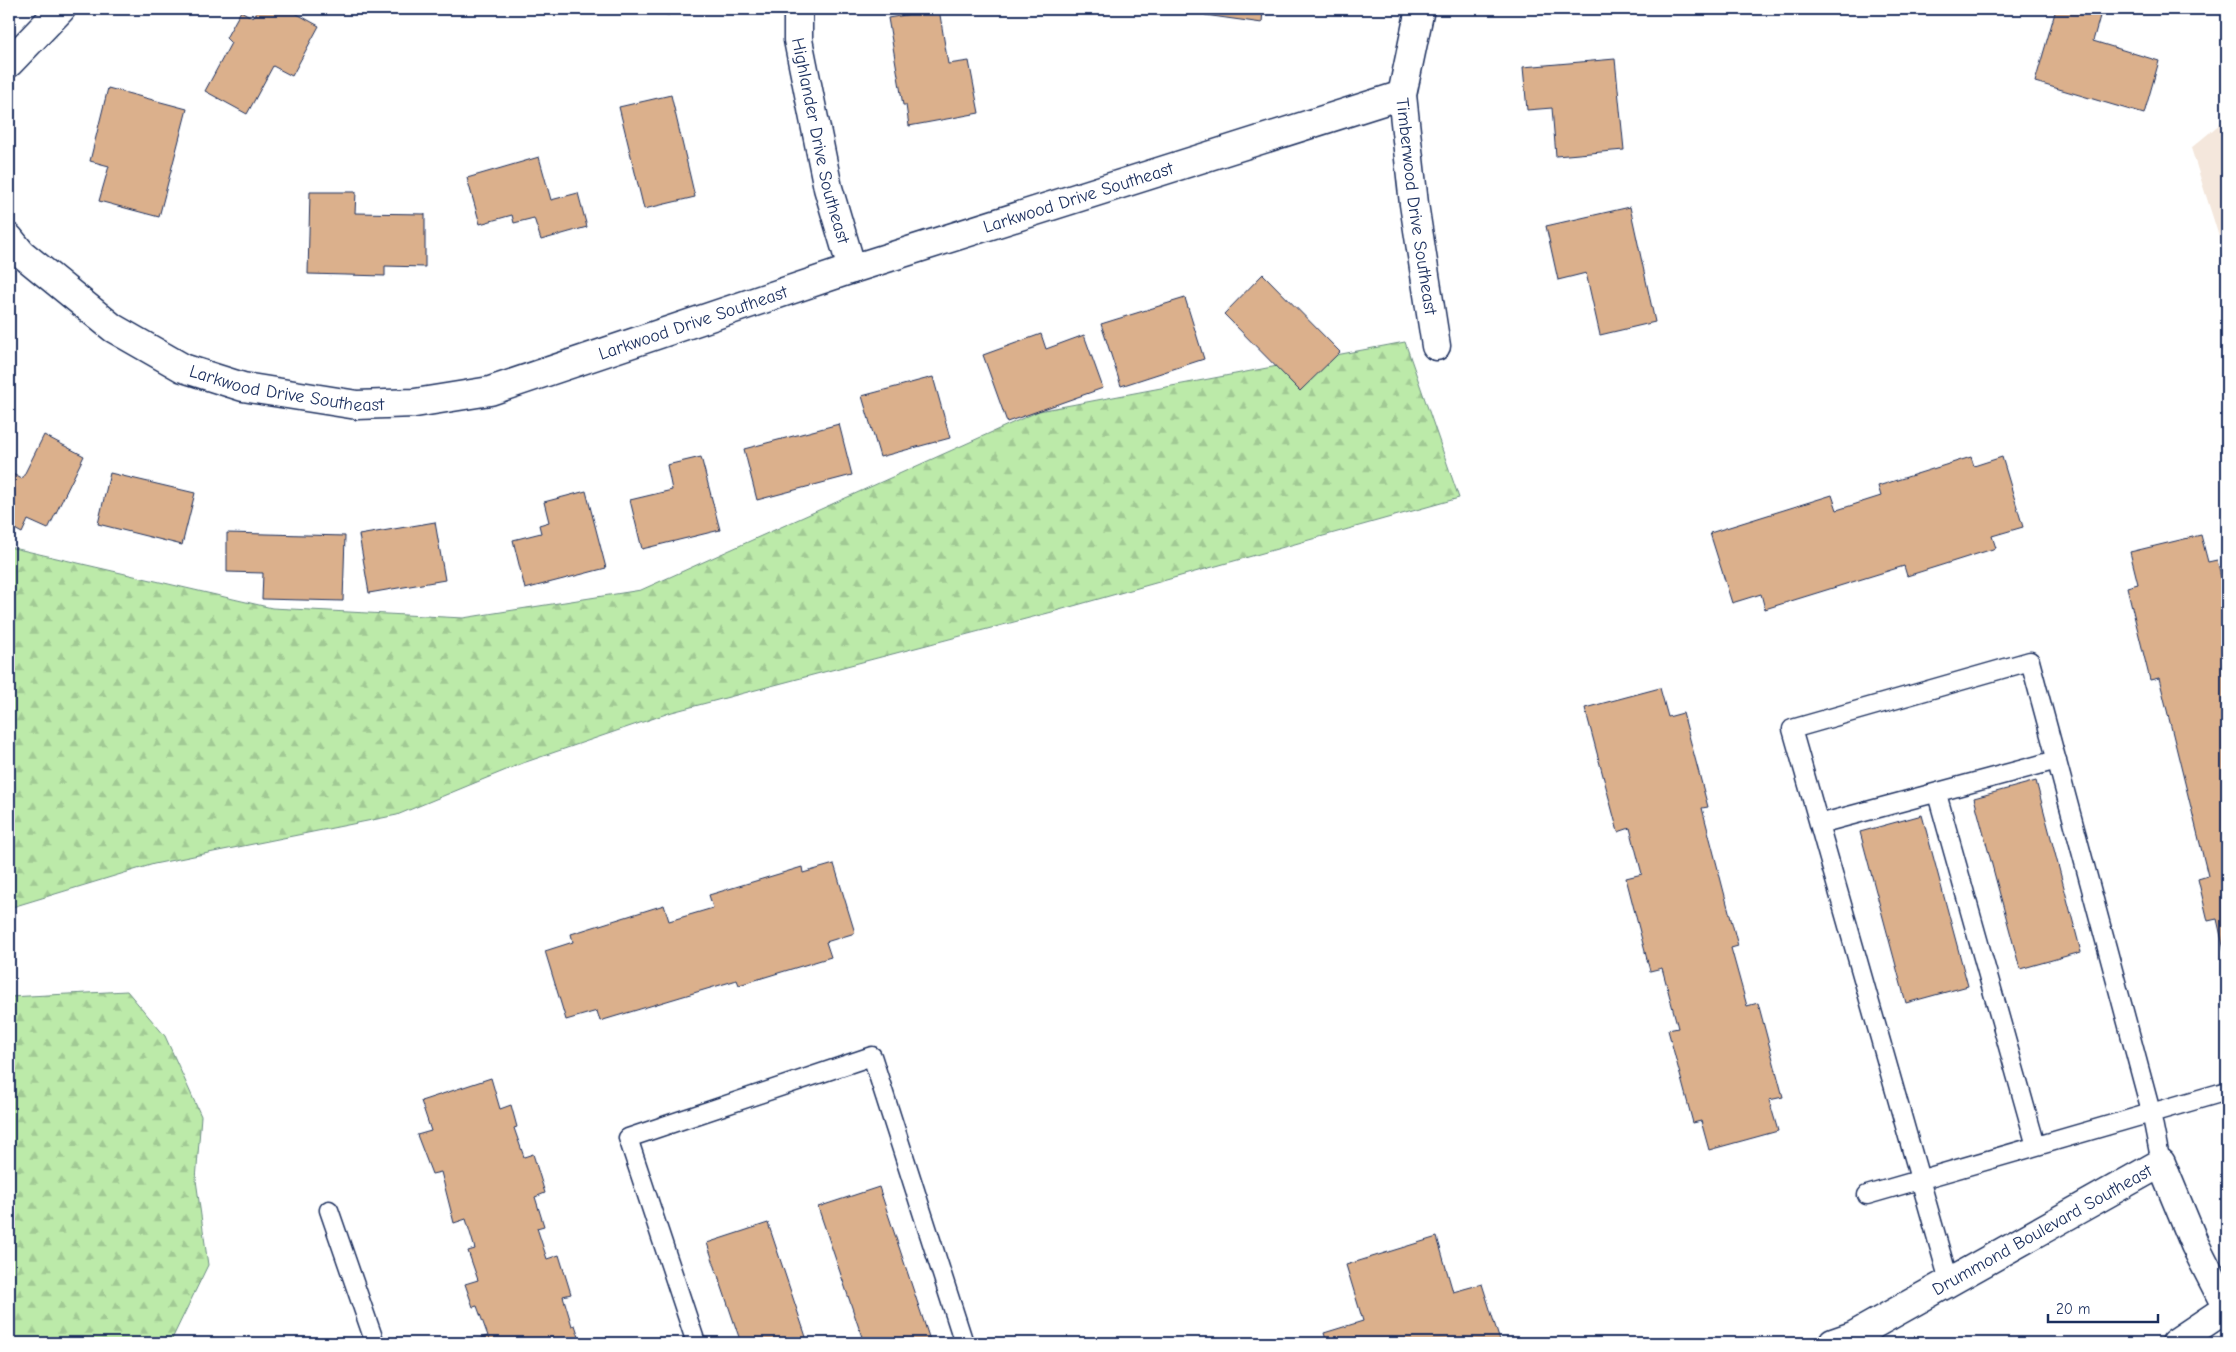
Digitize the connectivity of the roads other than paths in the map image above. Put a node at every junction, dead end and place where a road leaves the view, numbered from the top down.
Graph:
1 (61, 9) edge
2 (798, 9) edge
3 (1420, 9) edge
4 (9, 64) edge
5 (1402, 95) junction
6 (9, 238) edge
7 (852, 269) junction
8 (1436, 346) dead end
9 (2057, 760) junction
10 (1937, 794) junction
11 (1820, 824) junction
12 (2227, 1090) edge
13 (2151, 1112) junction
14 (2036, 1146) junction
15 (2162, 1163) junction
16 (1920, 1180) junction
17 (1867, 1195) dead end
18 (329, 1210) dead end
19 (1949, 1281) junction
20 (2227, 1308) edge
21 (375, 1343) edge
22 (696, 1343) edge
23 (964, 1343) edge
24 (1833, 1343) edge
25 (2175, 1343) edge

1 - 4 street
2 - 7 street, Highlander Drive Southeast
3 - 5 street, Timberwood Drive Southeast
5 - 7 street, Larkwood Drive Southeast
5 - 8 street, Timberwood Drive Southeast
6 - 7 street, Larkwood Drive Southeast
9 - 10 lane
9 - 11 lane
9 - 13 lane
10 - 11 lane
10 - 14 lane
11 - 16 lane
12 - 13 lane
13 - 14 lane
13 - 15 lane
14 - 16 lane
15 - 19 street, Drummond Boulevard Southeast
15 - 20 street, Drummond Boulevard Southeast
16 - 17 lane
16 - 19 lane
18 - 21 lane
19 - 24 street, Drummond Boulevard Southeast
20 - 25 street
22 - 23 lane

